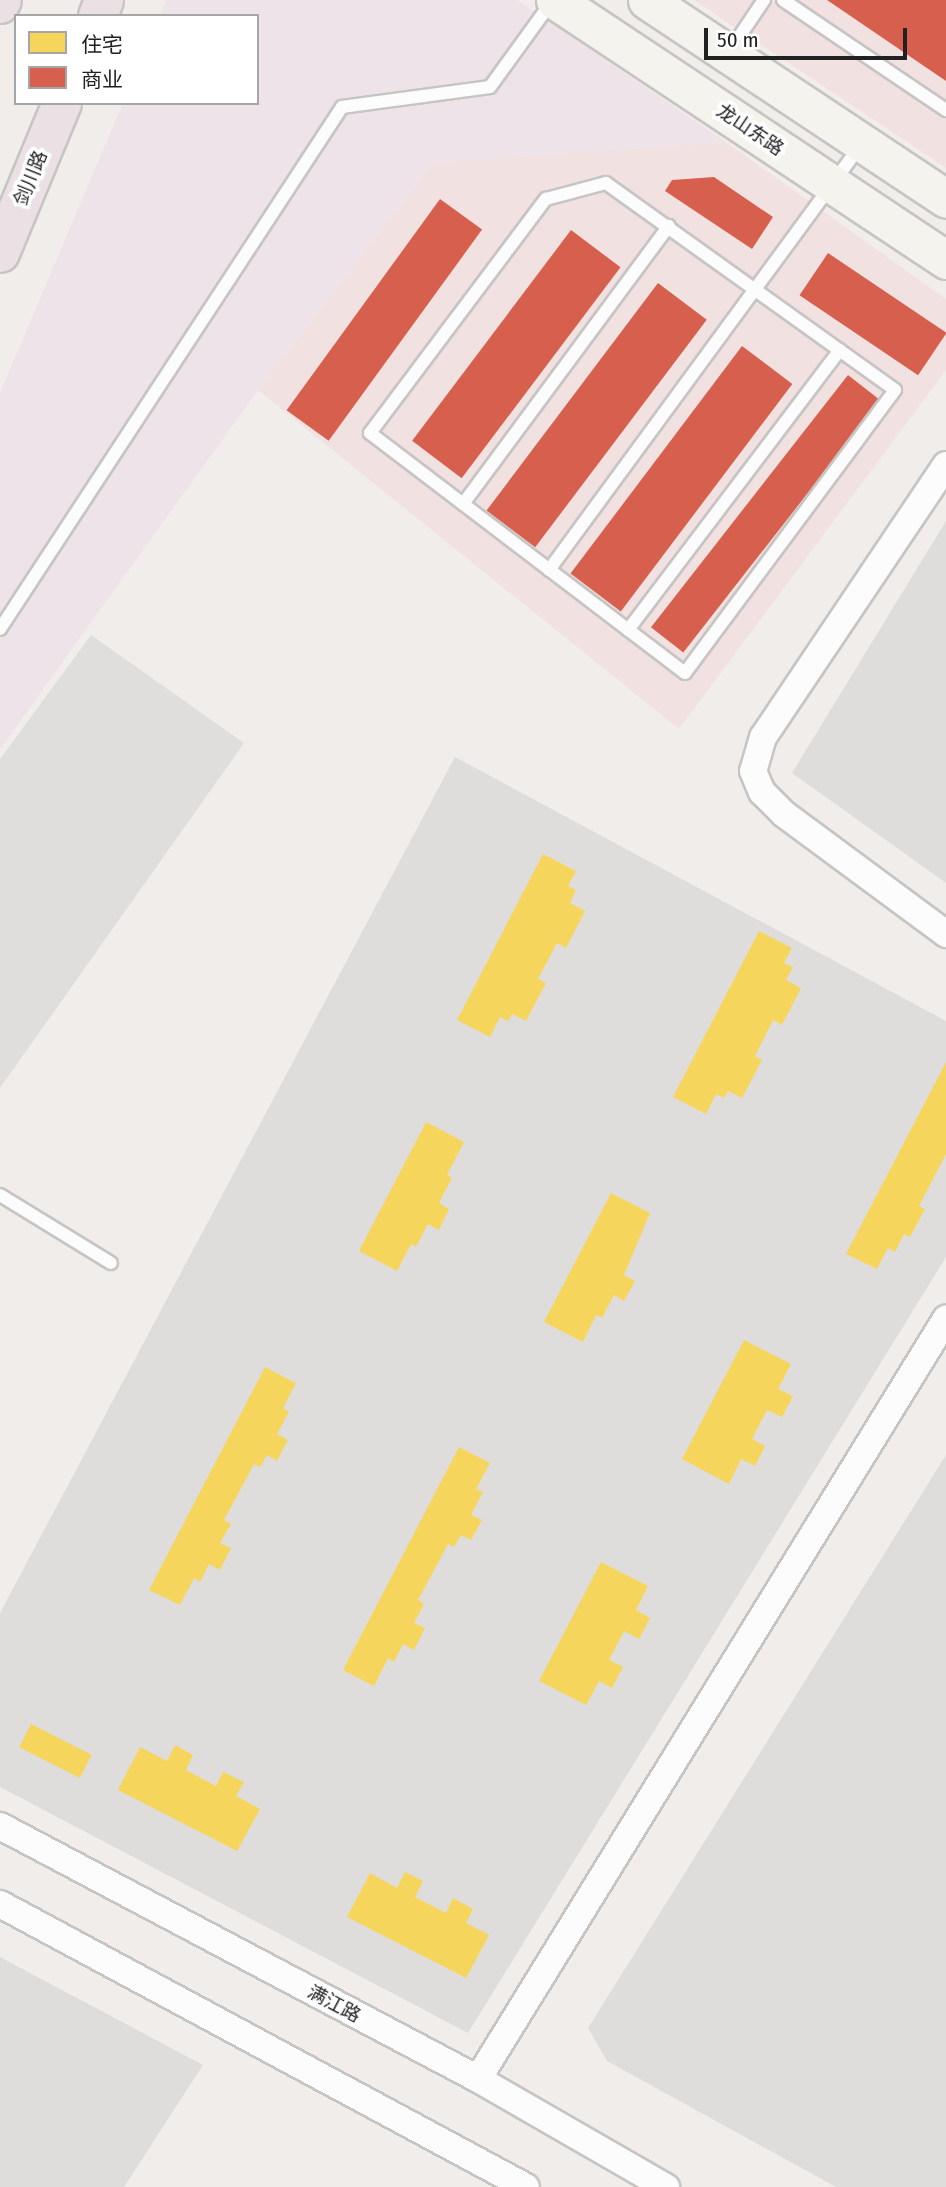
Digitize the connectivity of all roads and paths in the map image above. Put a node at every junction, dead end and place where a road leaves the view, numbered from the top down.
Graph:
1 (554, 0) edge
2 (647, 0) edge
3 (764, 0) edge
4 (783, 0) edge
5 (728, 54) junction
6 (61, 105) edge
7 (946, 110) edge
8 (862, 143) junction
9 (833, 185) junction
10 (946, 199) edge
11 (669, 226) junction
12 (0, 253) edge
13 (946, 260) edge
14 (758, 290) junction
15 (840, 350) junction
16 (946, 465) edge
17 (463, 505) junction
18 (549, 570) junction
19 (0, 629) edge
20 (628, 630) junction
21 (946, 934) edge
22 (0, 1195) edge
23 (111, 1263) dead end
24 (946, 1319) edge
25 (0, 1826) edge
26 (0, 1904) edge
27 (478, 2078) junction
28 (526, 2187) edge
29 (666, 2187) edge

1 - 9 street, 龙山东路
1 - 19 lane
2 - 5 street
3 - 5 lane
4 - 7 lane
5 - 8 street
6 - 12 highway, 剑川路
8 - 9 lane
8 - 10 street
9 - 13 street, 龙山东路
9 - 14 lane
11 - 14 lane
11 - 17 lane
11 - 17 lane
14 - 15 lane
14 - 18 lane
15 - 20 lane
15 - 20 lane
16 - 21 street
17 - 18 lane
18 - 20 lane
22 - 23 lane
24 - 27 street
25 - 27 street, 满江路
26 - 28 street
27 - 29 street, 满江路

